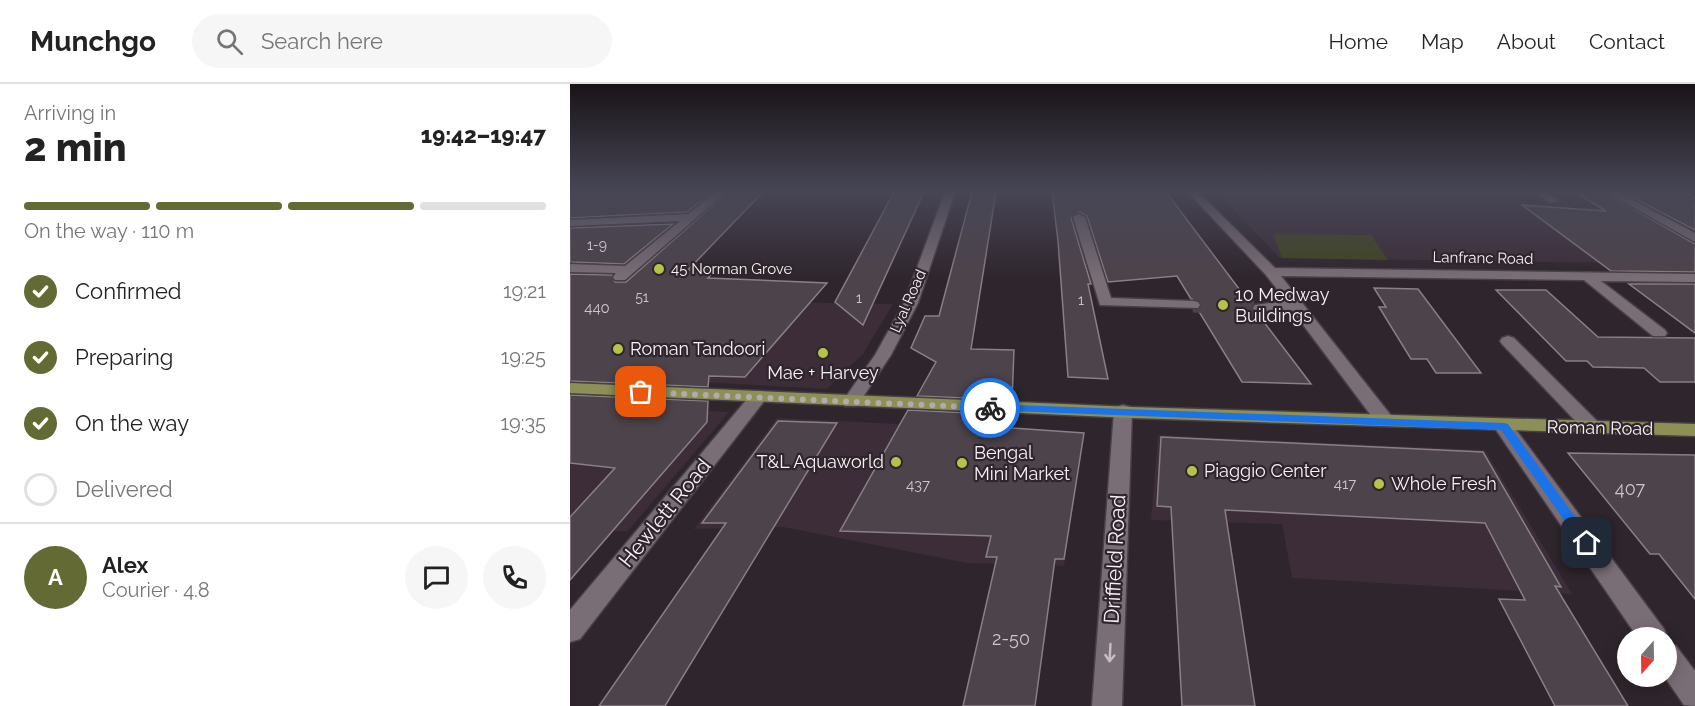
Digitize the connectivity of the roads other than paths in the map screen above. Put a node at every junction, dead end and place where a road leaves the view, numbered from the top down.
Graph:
1 (610, 221) edge
2 (687, 221) edge
3 (940, 221) edge
4 (1080, 221) edge
5 (1221, 221) edge
6 (1664, 221) edge
7 (570, 223) edge
8 (1695, 238) edge
9 (570, 268) edge
10 (1270, 272) junction
11 (1588, 277) junction
12 (1695, 278) edge
13 (1193, 305) tunnel mouth
14 (1296, 305) junction
15 (1260, 308) tunnel mouth
16 (1659, 333) dead end
17 (1508, 341) dead end
18 (570, 388) edge
19 (759, 396) junction
20 (851, 402) junction
21 (1123, 411) junction
22 (1386, 422) junction
23 (1504, 427) junction
24 (1593, 428) junction
25 (1695, 430) edge
26 (573, 623) edge
27 (1646, 627) edge
28 (1677, 670) edge
29 (1695, 695) edge
30 (1107, 706) edge

1 - 7 street
2 - 9 street
3 - 20 street, Lyal Road
4 - 13 street
5 - 10 street
6 - 8 street
10 - 11 street, Lanfranc Road
10 - 14 street
11 - 12 street, Lanfranc Road
11 - 16 street
14 - 15 street
14 - 22 street
17 - 24 street
18 - 19 main road, Roman Road
19 - 20 main road, Roman Road
19 - 26 street, Hewlett Road
20 - 21 main road, Roman Road
21 - 22 main road, Roman Road
21 -> 30 street, Driffield Road
22 - 23 main road, Roman Road
23 - 24 main road, Roman Road
23 - 27 street
24 - 25 main road, Roman Road
28 - 29 street

